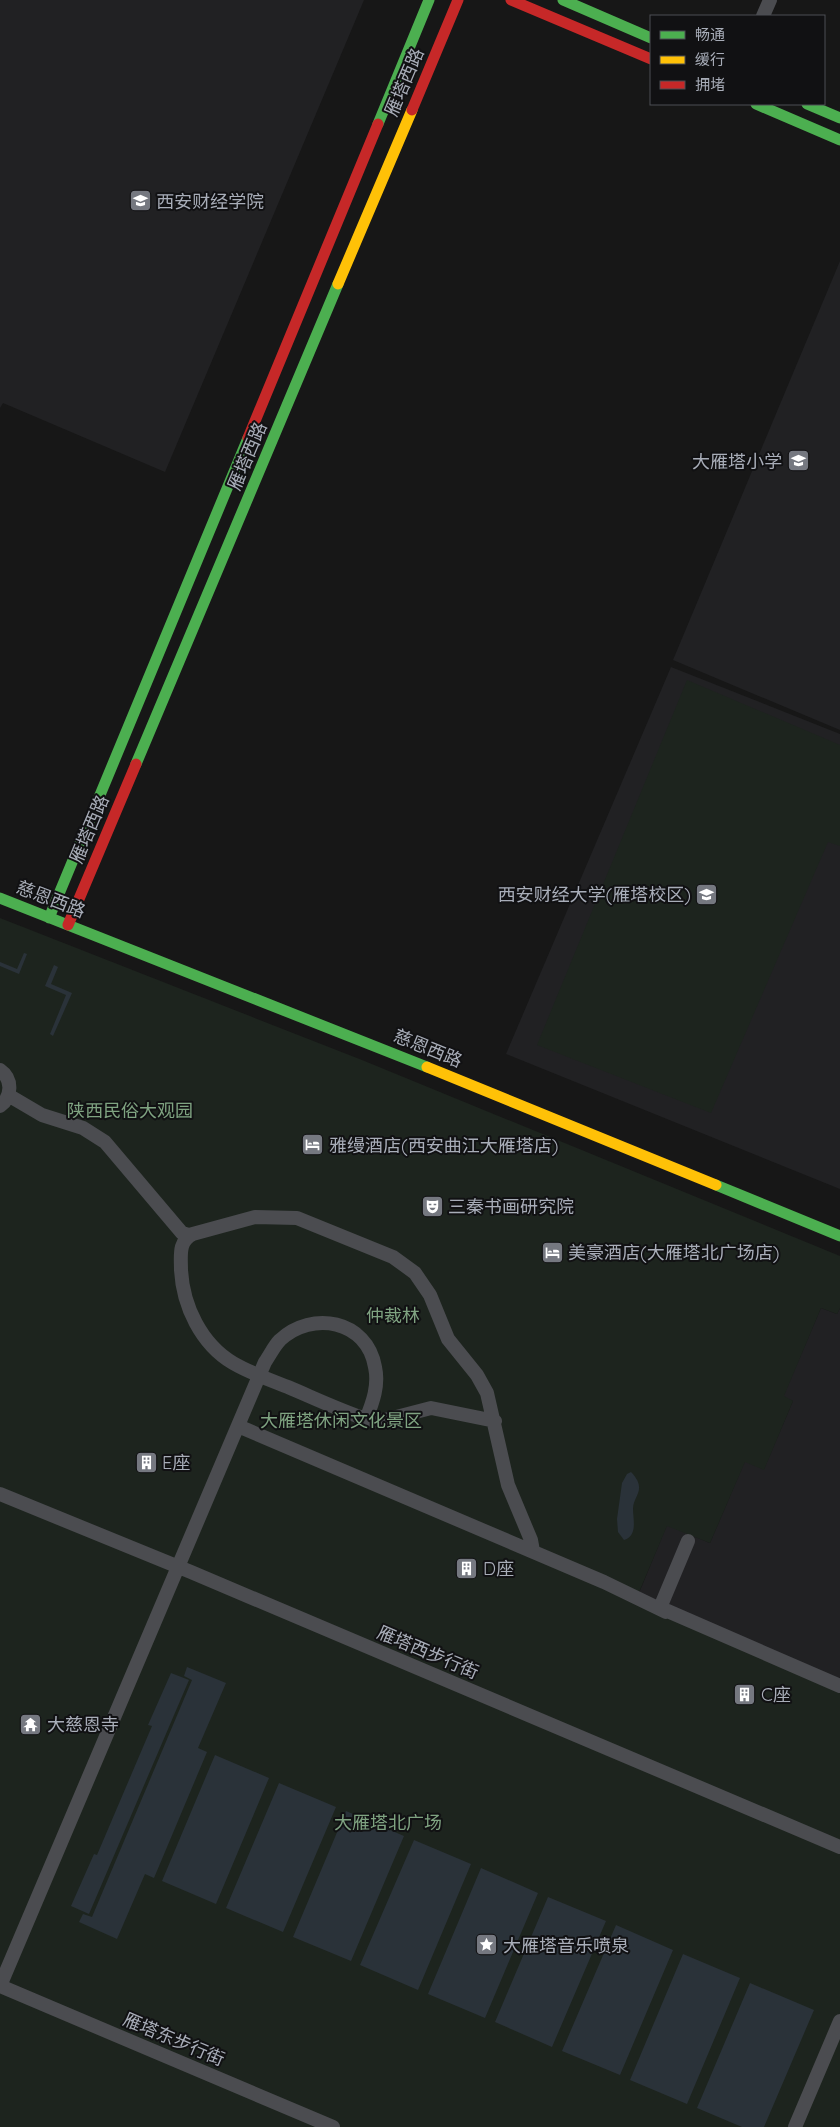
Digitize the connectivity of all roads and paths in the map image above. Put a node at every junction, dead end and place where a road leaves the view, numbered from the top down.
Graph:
1 (429, 0) edge
2 (458, 0) edge
3 (511, 0) edge
4 (562, 0) edge
5 (770, 0) edge
6 (763, 15) edge
7 (650, 38) edge
8 (650, 59) edge
9 (758, 105) edge
10 (809, 105) edge
11 (840, 118) edge
12 (840, 140) edge
13 (0, 898) edge
14 (49, 918) junction
15 (68, 925) junction
16 (0, 1070) edge
17 (4, 1100) edge
18 (186, 1232) junction
19 (840, 1236) edge
20 (260, 1375) junction
21 (366, 1418) junction
22 (495, 1420) junction
23 (238, 1426) junction
24 (0, 1494) edge
25 (688, 1541) dead end
26 (533, 1552) junction
27 (178, 1567) junction
28 (666, 1612) junction
29 (840, 1686) edge
30 (840, 1848) edge
31 (0, 1986) edge
32 (840, 2021) edge
33 (334, 2127) edge
34 (795, 2127) edge

1 - 14 street, 雁塔西路
2 - 15 street, 雁塔西路
3 - 8 street
4 - 7 street
5 - 6 street
9 - 12 street
10 - 11 street
13 - 14 street, 慈恩西路
14 - 15 street, 慈恩西路
15 - 19 street, 慈恩西路
16 - 17 street
17 - 18 street
18 - 20 street
18 - 22 street
20 - 21 street
20 - 21 street
20 - 23 street
21 - 22 street
22 - 26 street
23 - 26 street
23 - 27 street
24 - 27 street, 雁塔西步行街
25 - 28 street
26 - 28 street
27 - 30 street, 雁塔西步行街
27 - 31 street
28 - 29 street
31 - 33 street, 雁塔东步行街
32 - 34 street

